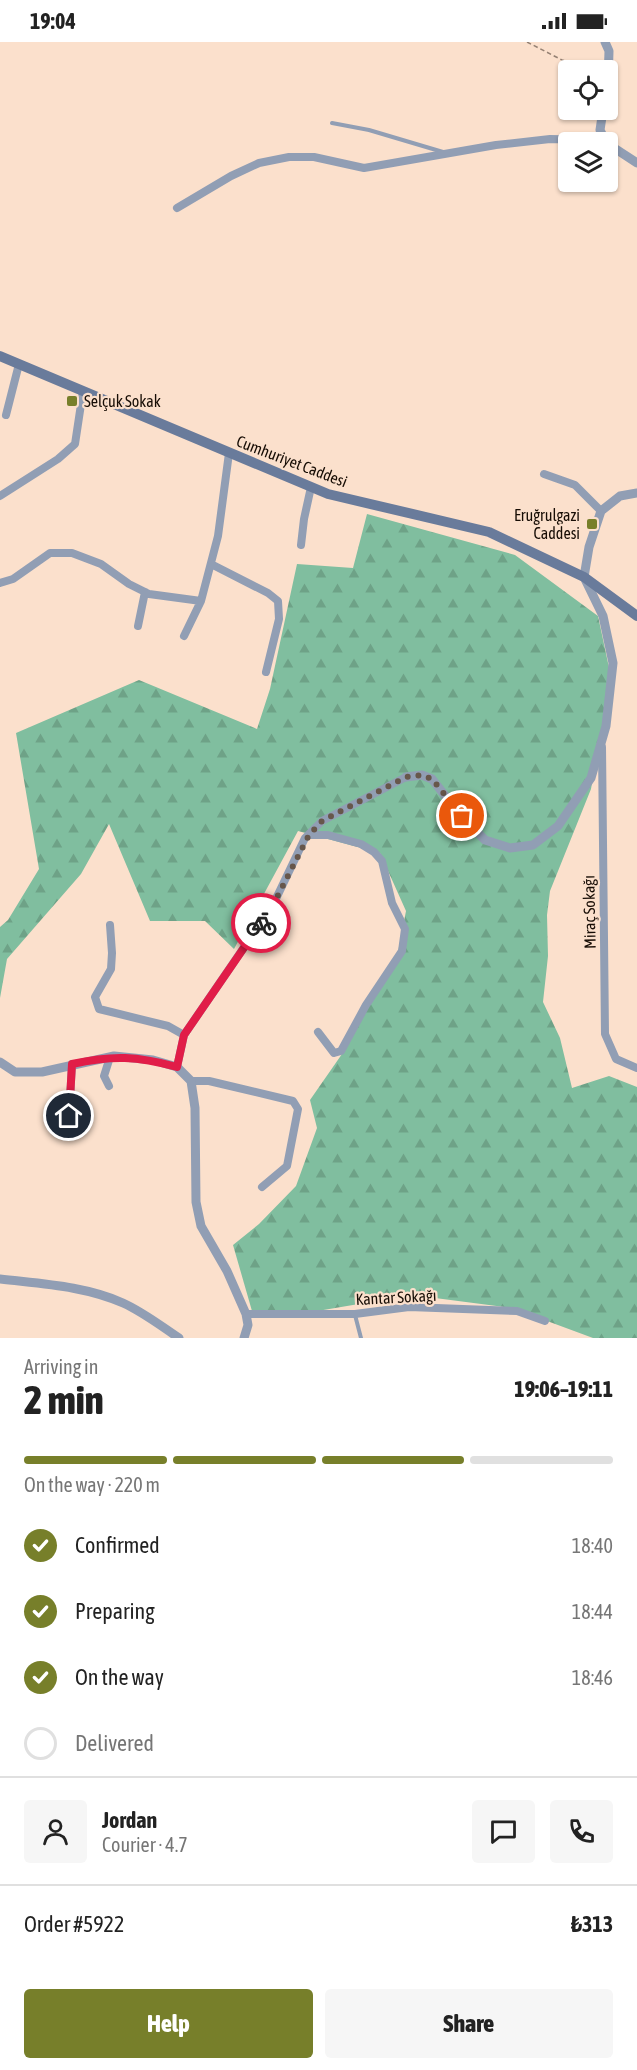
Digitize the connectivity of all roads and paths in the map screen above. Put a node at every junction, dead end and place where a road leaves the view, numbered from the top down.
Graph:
1 (527, 42) edge
2 (605, 42) edge
3 (562, 60) edge
4 (609, 60) edge
5 (332, 123) dead end
6 (558, 139) edge
7 (618, 150) edge
8 (444, 153) junction
9 (637, 163) edge
10 (177, 208) dead end
11 (0, 356) edge
12 (19, 364) junction
13 (83, 391) junction
14 (6, 415) dead end
15 (229, 453) junction
16 (544, 474) dead end
17 (311, 487) junction
18 (637, 493) edge
19 (0, 496) edge
20 (600, 511) junction
21 (301, 545) dead end
22 (212, 564) junction
23 (584, 577) junction
24 (0, 583) edge
25 (145, 592) junction
26 (201, 600) junction
27 (637, 616) edge
28 (138, 626) dead end
29 (184, 636) dead end
30 (266, 672) dead end
31 (602, 740) junction
32 (406, 777) joint
33 (309, 835) junction
34 (110, 925) dead end
35 (318, 1032) dead end
36 (184, 1035) junction
37 (110, 1057) junction
38 (0, 1062) edge
39 (72, 1064) junction
40 (177, 1067) junction
41 (637, 1068) edge
42 (191, 1081) junction
43 (109, 1086) dead end
44 (69, 1116) dead end
45 (262, 1187) dead end
46 (0, 1279) edge
47 (246, 1314) junction
48 (355, 1314) junction
49 (545, 1321) dead end
50 (179, 1338) edge
51 (244, 1338) edge
52 (361, 1338) edge

1 - 3 path
2 - 4 street
5 - 8 lane
6 - 8 street
7 - 9 street
8 - 10 street
11 - 12 main road, Cumhuriyet Caddesi
12 - 13 main road, Cumhuriyet Caddesi
12 - 14 street
13 - 15 main road, Cumhuriyet Caddesi
13 - 19 street
15 - 17 main road, Cumhuriyet Caddesi
15 - 22 street
16 - 20 street
17 - 21 street
17 - 23 main road, Cumhuriyet Caddesi
18 - 20 street
20 - 23 street
22 - 26 street
22 - 30 street
23 - 27 main road, Cumhuriyet Caddesi
23 - 31 street
24 - 25 street
25 - 26 street
25 - 28 street
26 - 29 street
31 - 32 street
31 - 41 street, Miraç Sokağı
32 - 33 street
33 - 35 street
33 - 36 street
34 - 36 street
36 - 40 street
37 - 39 street
37 - 40 street
37 - 43 street
38 - 39 street
39 - 44 street
40 - 42 street
42 - 45 street
42 - 47 street
46 - 50 street
47 - 48 street, Kantar Sokağı
47 - 51 street
48 - 49 street, Kantar Sokağı
48 - 52 lane

